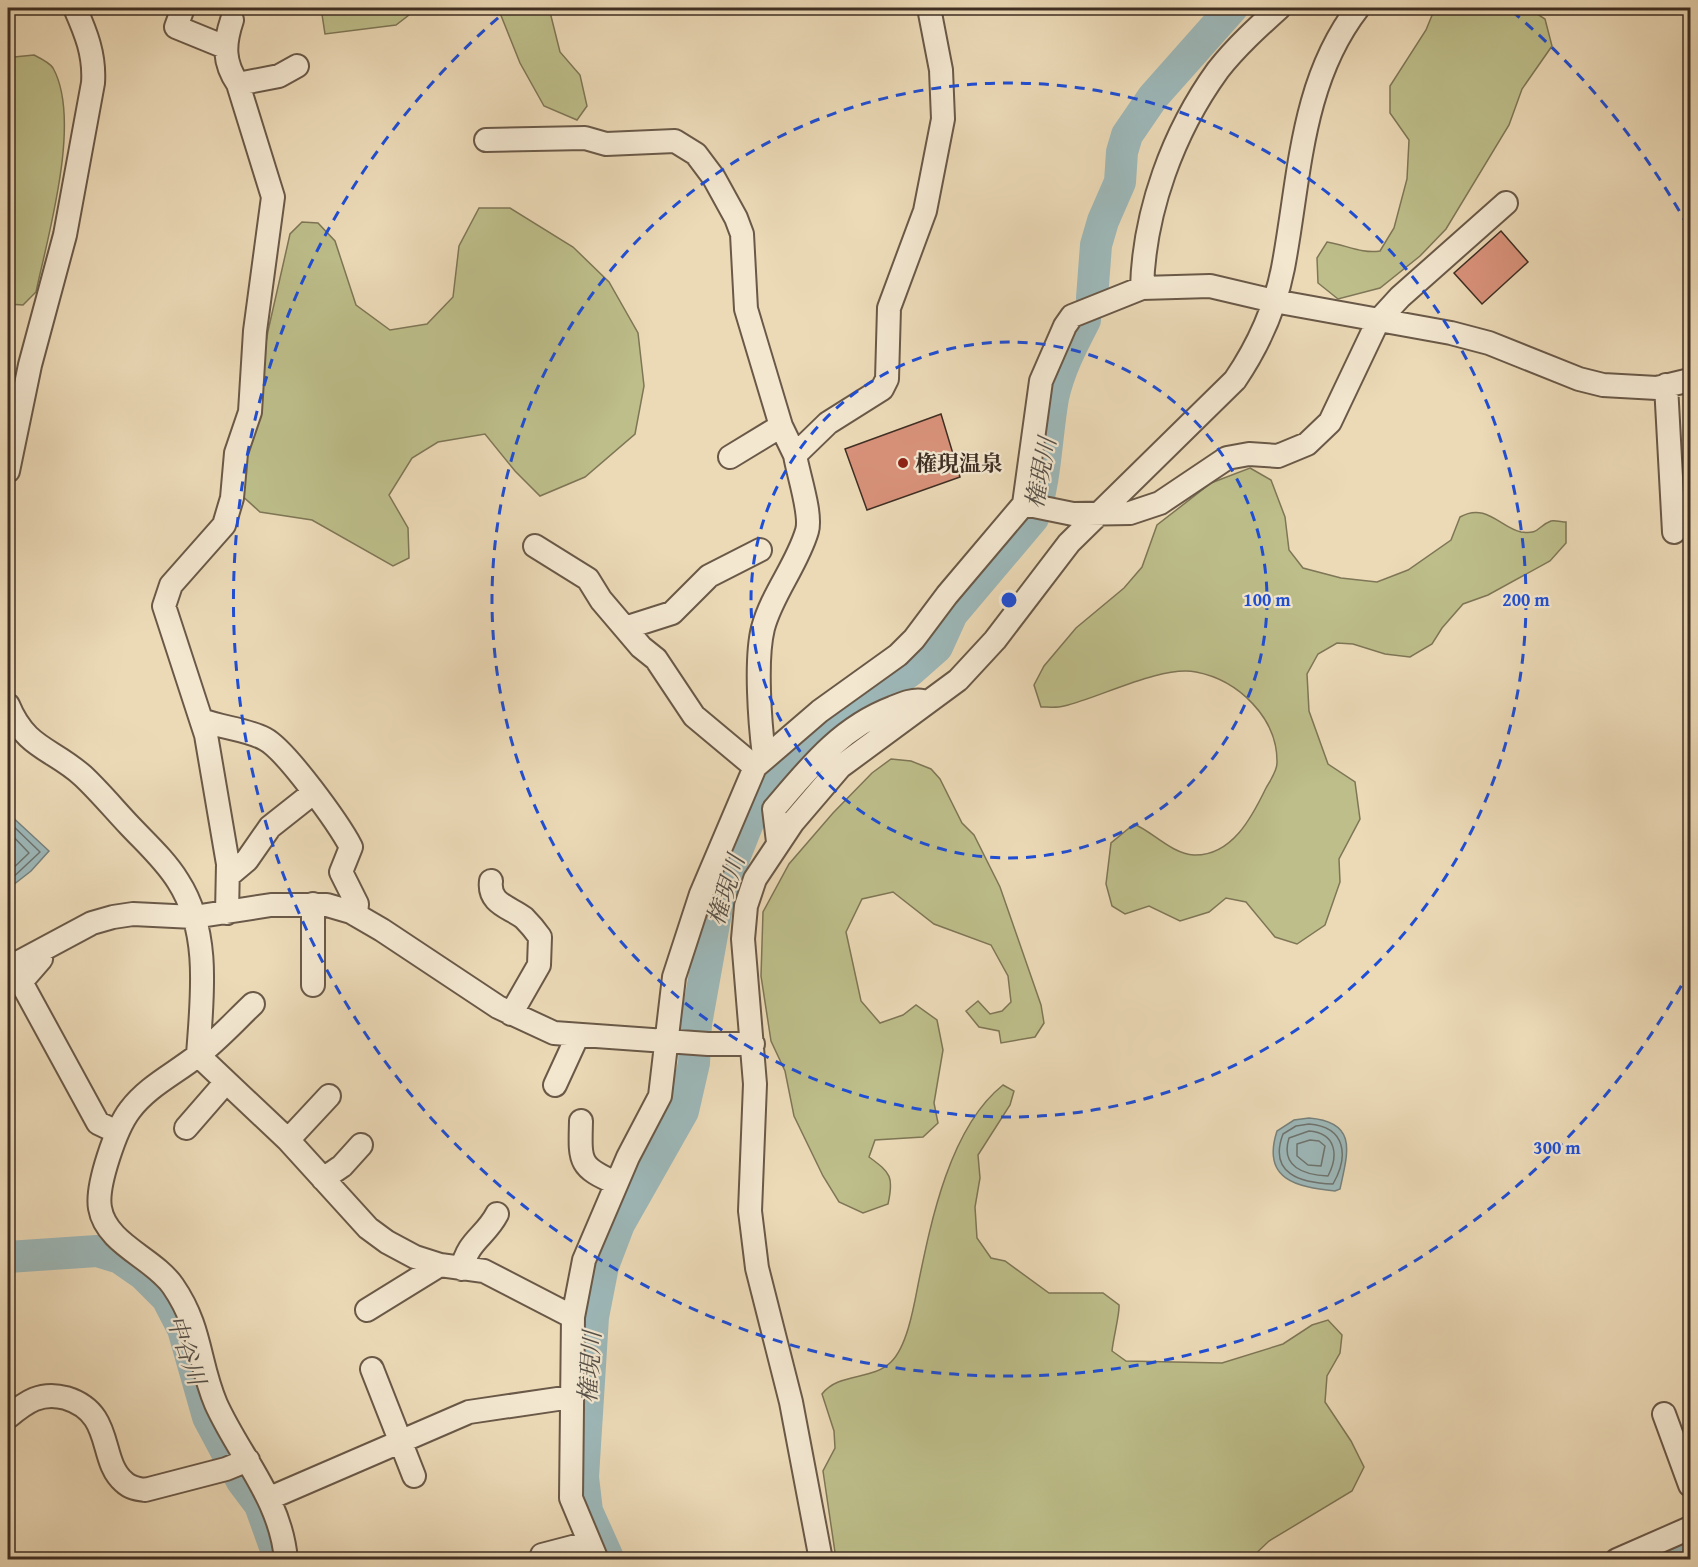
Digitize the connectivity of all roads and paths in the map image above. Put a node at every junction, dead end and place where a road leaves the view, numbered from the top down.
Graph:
1 (75, 8) edge
2 (183, 8) edge
3 (930, 8) edge
4 (1279, 8) edge
5 (1358, 8) edge
6 (232, 20) dead end
7 (225, 47) junction
8 (297, 66) dead end
9 (238, 84) junction
10 (486, 140) dead end
11 (1506, 203) dead end
12 (1142, 288) junction
13 (1274, 301) junction
14 (1378, 321) junction
15 (1690, 380) edge
16 (1666, 385) junction
17 (781, 426) junction
18 (795, 454) junction
19 (730, 457) dead end
20 (8, 471) edge
21 (1033, 506) junction
22 (1096, 514) junction
23 (1674, 532) dead end
24 (535, 546) dead end
25 (760, 550) dead end
26 (625, 628) junction
27 (930, 702) junction
28 (8, 705) edge
29 (202, 720) junction
30 (834, 722) junction
31 (759, 762) junction
32 (313, 793) junction
33 (778, 842) junction
34 (228, 876) junction
35 (491, 881) dead end
36 (314, 904) junction
37 (226, 913) junction
38 (356, 915) junction
39 (194, 917) junction
40 (39, 952) junction
41 (8, 968) edge
42 (313, 985) dead end
43 (253, 1004) dead end
44 (511, 1014) junction
45 (578, 1035) junction
46 (672, 1042) junction
47 (753, 1044) junction
48 (198, 1055) junction
49 (226, 1082) junction
50 (555, 1085) dead end
51 (328, 1096) dead end
52 (186, 1128) dead end
53 (575, 1128) dead end
54 (117, 1132) junction
55 (288, 1140) junction
56 (361, 1145) dead end
57 (323, 1179) junction
58 (616, 1183) junction
59 (497, 1215) dead end
60 (440, 1265) junction
61 (462, 1269) junction
62 (367, 1310) dead end
63 (573, 1317) junction
64 (372, 1369) dead end
65 (571, 1397) junction
66 (1664, 1414) dead end
67 (8, 1417) edge
68 (400, 1444) junction
69 (239, 1464) junction
70 (414, 1476) dead end
71 (1690, 1485) edge
72 (270, 1498) junction
73 (1690, 1528) edge
74 (280, 1552) edge
75 (592, 1552) edge
76 (542, 1555) dead end
77 (821, 1560) edge
78 (1617, 1560) edge

1 - 20 street
2 - 7 street
3 - 18 street
4 - 12 street
5 - 13 street
6 - 7 street
7 - 9 street
8 - 9 street
9 - 29 street
10 - 17 street
11 - 14 street
12 - 13 street
12 - 21 street
13 - 14 street
13 - 22 street
14 - 16 street
14 - 22 street
15 - 16 street
16 - 23 street
17 - 18 street
17 - 19 street
18 - 31 street
21 - 22 street
21 - 30 street
22 - 27 street
24 - 26 street
25 - 26 street
26 - 31 street
27 - 30 street
27 - 33 street
28 - 39 street
29 - 32 street
29 - 34 street
30 - 31 street
30 - 33 street
31 - 46 street
32 - 34 street
32 - 38 street
33 - 47 street
34 - 37 street
35 - 44 street
36 - 37 street
36 - 38 street
36 - 42 street
37 - 39 street
38 - 44 street
39 - 40 street
39 - 48 street
40 - 41 street
40 - 54 street
43 - 48 street
44 - 45 street
45 - 46 street
45 - 50 street
46 - 47 street
46 - 58 street
47 - 77 street
48 - 49 street
48 - 54 street
49 - 52 street
49 - 55 street
51 - 55 street
53 - 58 street
54 - 69 street
55 - 57 street
56 - 57 street
57 - 60 street
58 - 63 street
59 - 61 street
60 - 61 street
60 - 62 street
61 - 63 street
63 - 65 street
64 - 68 street
65 - 68 street
65 - 75 street
66 - 71 street
67 - 69 street
68 - 70 street
68 - 72 street
69 - 72 street
72 - 74 street
73 - 78 street
75 - 76 street

